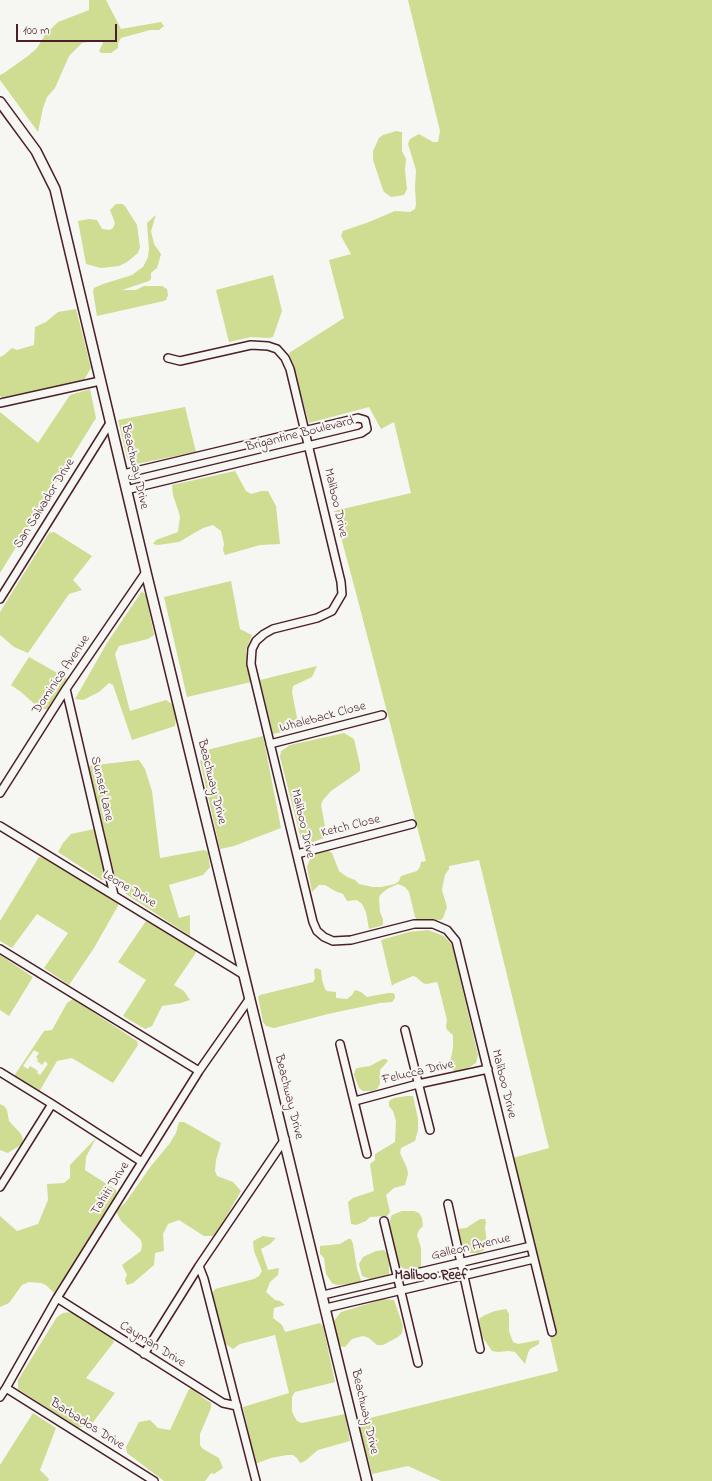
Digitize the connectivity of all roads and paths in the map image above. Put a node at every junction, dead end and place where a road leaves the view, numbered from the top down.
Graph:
1 (0, 102) edge
2 (168, 358) dead end
3 (100, 381) junction
4 (0, 403) edge
5 (110, 423) junction
6 (305, 430) junction
7 (308, 446) junction
8 (123, 474) junction
9 (126, 490) junction
10 (146, 572) junction
11 (0, 599) edge
12 (66, 689) junction
13 (382, 715) dead end
14 (270, 744) junction
15 (0, 793) edge
16 (412, 824) dead end
17 (0, 826) edge
18 (296, 854) junction
19 (114, 895) junction
20 (0, 949) edge
21 (244, 975) junction
22 (250, 998) junction
23 (404, 1030) dead end
24 (340, 1044) dead end
25 (488, 1069) junction
26 (199, 1071) junction
27 (0, 1072) edge
28 (418, 1084) junction
29 (355, 1101) junction
30 (52, 1104) junction
31 (430, 1130) dead end
32 (284, 1139) junction
33 (367, 1154) dead end
34 (142, 1162) junction
35 (0, 1187) edge
36 (448, 1204) dead end
37 (384, 1221) dead end
38 (531, 1246) junction
39 (534, 1259) junction
40 (461, 1262) junction
41 (199, 1266) junction
42 (464, 1275) junction
43 (398, 1278) junction
44 (401, 1290) junction
45 (322, 1295) junction
46 (57, 1298) junction
47 (326, 1308) junction
48 (552, 1332) dead end
49 (480, 1349) dead end
50 (144, 1354) junction
51 (418, 1363) dead end
52 (6, 1388) junction
53 (0, 1397) edge
54 (237, 1406) junction
55 (154, 1481) edge
56 (256, 1481) edge
57 (367, 1481) edge

1 - 3 street, Beachway Drive
2 - 6 street, Maliboo Drive
3 - 4 street
3 - 5 street, Beachway Drive
5 - 8 street, Beachway Drive
5 - 11 street, San Salvador Drive
6 - 7 street, Maliboo Drive
6 - 7 street, Brigantine Boulevard
6 - 8 street, Brigantine Boulevard
7 - 9 street, Brigantine Boulevard
7 - 14 street, Maliboo Drive
8 - 9 street, Beachway Drive
9 - 10 street, Beachway Drive
10 - 12 street, Dominica Avenue
10 - 21 street, Beachway Drive
12 - 15 street, Dominica Avenue
12 - 19 street, Sunset Lane
13 - 14 street, Whaleback Close
14 - 18 street, Maliboo Drive
16 - 18 street, Ketch Close
17 - 19 street, Leone Drive
18 - 25 street, Maliboo Drive
19 - 21 street, Leone Drive
20 - 26 street
21 - 22 street, Beachway Drive
22 - 26 street, Tahiti Drive
22 - 32 street, Beachway Drive
23 - 28 street
24 - 29 street
25 - 28 street, Felucca Drive
25 - 38 street, Maliboo Drive
26 - 34 street, Tahiti Drive
27 - 30 street
28 - 29 street, Felucca Drive
28 - 31 street
29 - 33 street
30 - 34 street
30 - 35 street
32 - 41 street
32 - 45 street, Beachway Drive
34 - 46 street, Tahiti Drive
36 - 40 street
37 - 43 street
38 - 39 street, Maliboo Drive
38 - 40 street, Galleon Avenue
39 - 42 street, Galleon Avenue
39 - 48 street, Maliboo Drive
40 - 42 street
40 - 43 street, Galleon Avenue
41 - 50 street
41 - 54 street
42 - 44 street, Galleon Avenue
42 - 49 street
43 - 44 street
43 - 45 street, Galleon Avenue
44 - 47 street, Galleon Avenue
44 - 51 street
45 - 47 street, Beachway Drive
46 - 50 street, Cayman Drive
46 - 52 street, Tahiti Drive
47 - 57 street, Beachway Drive
50 - 54 street, Cayman Drive
52 - 53 street, Tahiti Drive
52 - 55 street, Barbados Drive
54 - 56 street

